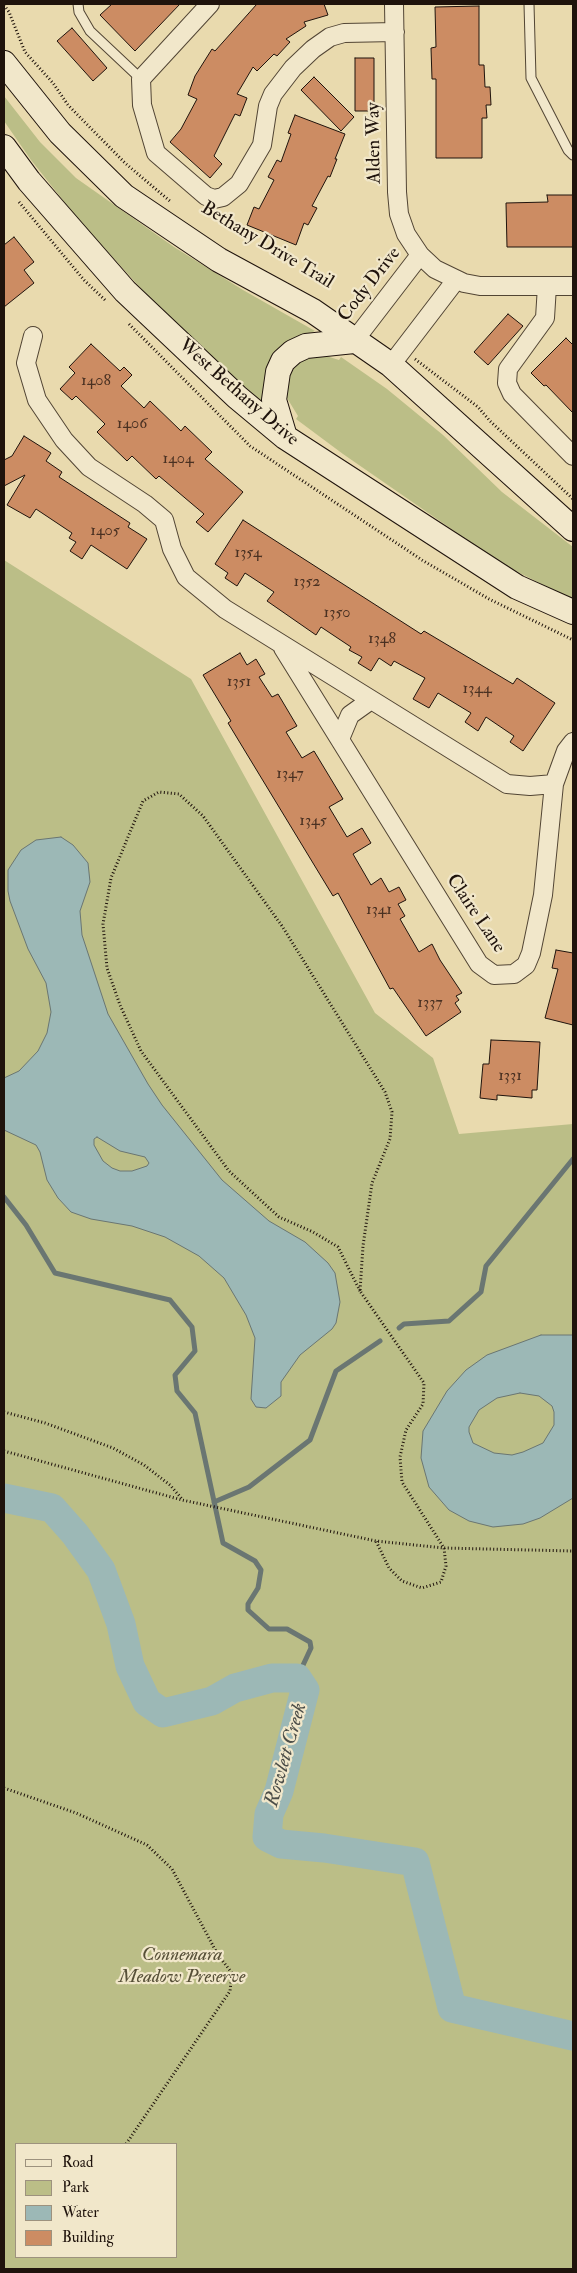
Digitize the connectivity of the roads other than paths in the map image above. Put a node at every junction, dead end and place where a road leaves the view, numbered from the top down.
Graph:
1 (78, 4) edge
2 (210, 4) edge
3 (394, 4) edge
4 (529, 4) edge
5 (395, 32) junction
6 (4, 63) edge
7 (141, 79) junction
8 (4, 147) edge
9 (573, 155) edge
10 (420, 255) junction
11 (456, 280) junction
12 (547, 286) junction
13 (573, 286) edge
14 (33, 336) dead end
15 (354, 341) junction
16 (397, 357) junction
17 (285, 438) junction
18 (573, 456) edge
19 (573, 529) edge
20 (573, 612) edge
21 (282, 645) junction
22 (371, 700) junction
23 (340, 739) junction
24 (573, 742) edge
25 (554, 784) junction

1 - 7 lane
2 - 7 street
3 - 5 street, Alden Way
4 - 9 lane
5 - 7 street
5 - 10 street, Alden Way
6 - 15 main road
8 - 17 main road, West Bethany Drive
10 - 11 street, Alden Way
10 - 15 street, Cody Drive
11 - 12 street, Alden Way
11 - 16 street
12 - 13 street, Alden Way
12 - 18 street
14 - 21 street, Claire Lane
15 - 16 main road
15 - 17 main road
16 - 19 main road
17 - 20 main road, West Bethany Drive
21 - 22 street, Claire Lane
21 - 23 street, Claire Lane
22 - 23 street
22 - 25 street, Claire Lane
23 - 25 street, Claire Lane
24 - 25 street, Claire Lane

